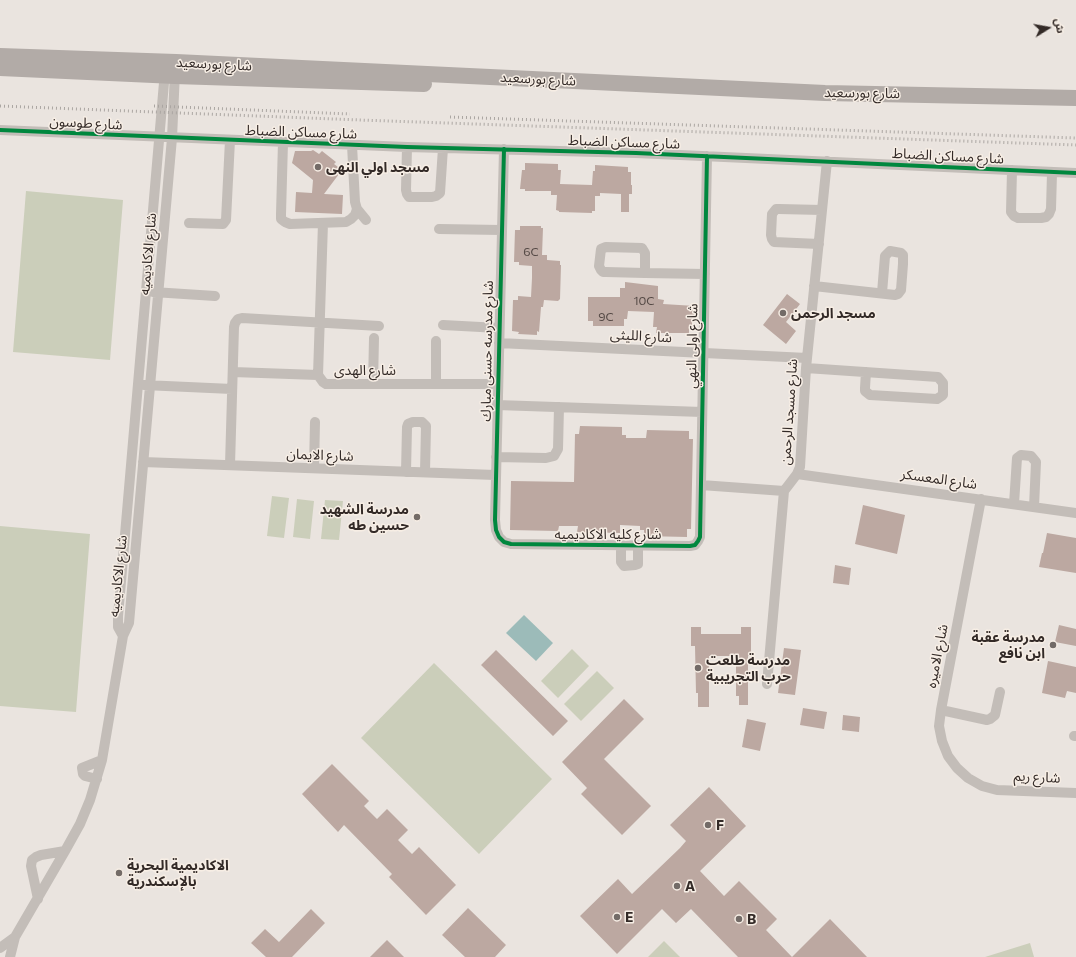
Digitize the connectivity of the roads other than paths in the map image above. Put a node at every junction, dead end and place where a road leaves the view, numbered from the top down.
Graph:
1 (0, 56) edge
2 (0, 68) edge
3 (170, 69) junction
4 (888, 98) junction
5 (1076, 98) edge
6 (1076, 108) edge
7 (0, 130) edge
8 (159, 137) junction
9 (172, 138) junction
10 (230, 140) junction
11 (284, 142) junction
12 (352, 145) junction
13 (407, 147) junction
14 (443, 148) junction
15 (504, 149) junction
16 (707, 156) junction
17 (827, 162) junction
18 (1012, 170) junction
19 (1052, 173) junction
20 (1076, 173) edge
21 (357, 209) junction
22 (822, 210) junction
23 (366, 220) dead end
24 (189, 223) dead end
25 (323, 223) junction
26 (439, 229) dead end
27 (501, 230) junction
28 (819, 244) junction
29 (645, 273) junction
30 (705, 274) junction
31 (814, 286) junction
32 (146, 292) junction
33 (158, 293) junction
34 (882, 293) dead end
35 (214, 296) dead end
36 (320, 322) junction
37 (443, 325) dead end
38 (379, 326) dead end
39 (499, 328) junction
40 (374, 338) dead end
41 (436, 341) dead end
42 (499, 343) junction
43 (703, 353) junction
44 (806, 363) junction
45 (233, 372) junction
46 (866, 372) junction
47 (318, 375) junction
48 (373, 384) junction
49 (436, 384) junction
50 (498, 384) junction
51 (138, 385) junction
52 (150, 385) junction
53 (232, 389) junction
54 (497, 406) junction
55 (559, 408) junction
56 (702, 412) junction
57 (314, 422) dead end
58 (496, 457) junction
59 (143, 462) junction
60 (230, 466) junction
61 (314, 468) junction
62 (406, 472) junction
63 (425, 472) junction
64 (797, 474) junction
65 (495, 475) junction
66 (701, 485) junction
67 (784, 491) junction
68 (981, 499) junction
69 (1014, 504) junction
70 (1034, 507) junction
71 (1076, 513) edge
72 (700, 537) joint
73 (124, 541) junction
74 (136, 542) junction
75 (511, 544) joint
76 (620, 546) junction
77 (638, 546) junction
78 (123, 636) junction
79 (767, 684) dead end
80 (1000, 692) dead end
81 (940, 710) junction
82 (102, 760) junction
83 (97, 779) junction
84 (997, 790) joint
85 (1076, 793) edge
86 (65, 852) junction
87 (38, 899) junction
88 (15, 937) junction
89 (0, 948) edge
90 (10, 957) edge

1 - 3 main road, شارع بورسعيد
2 - 3 main road, شارع بورسعيد
3 - 4 main road, شارع بورسعيد
3 - 8 street, شارع الاكاديميه
3 - 9 street, شارع الاكاديميه
4 - 5 main road, شارع بورسعيد
4 - 6 main road, شارع بورسعيد
7 - 8 street, شارع طوسون
8 - 9 street, شارع طوسون
8 - 32 street, شارع الاكاديميه
9 - 10 street, شارع مساكن الضباط
9 - 33 street, شارع الاكاديميه
10 - 11 street, شارع مساكن الضباط
10 - 24 street
11 - 12 street, شارع مساكن الضباط
11 - 25 street
12 - 13 street, شارع مساكن الضباط
12 - 21 street
13 - 14 street, شارع مساكن الضباط
13 - 14 street
14 - 15 street, شارع مساكن الضباط
15 - 16 street, شارع مساكن الضباط
15 - 27 street, شارع مدرسه حسنى مبارك
16 - 17 street, شارع مساكن الضباط
16 - 30 street, شارع اولى النهي
17 - 18 street, شارع مساكن الضباط
17 - 22 street, شارع مسجد الرحمن
18 - 19 street, شارع مساكن الضباط
18 - 19 street
19 - 20 street, شارع مساكن الضباط
21 - 23 street
21 - 25 street
22 - 28 street, شارع مسجد الرحمن
22 - 28 street
25 - 36 street, شارع الهدى
26 - 27 street
27 - 39 street, شارع مدرسه حسنى مبارك
28 - 31 street, شارع مسجد الرحمن
29 - 29 street
29 - 30 street
30 - 43 street, شارع اولى النهي
31 - 34 street
31 - 44 street, شارع مسجد الرحمن
32 - 33 street
32 - 51 street, شارع الاكاديميه
33 - 35 street
33 - 52 street, شارع الاكاديميه
36 - 38 street
36 - 45 street
36 - 47 street, شارع الهدى
37 - 39 street
39 - 42 street, شارع مدرسه حسنى مبارك
40 - 48 street
41 - 49 street
42 - 43 street, شارع الليثى
42 - 50 street, شارع مدرسه حسنى مبارك
43 - 44 street, شارع الليثى
43 - 56 street, شارع اولى النهي
44 - 46 street, شارع الليثى
44 - 64 street, شارع مسجد الرحمن
45 - 47 street
45 - 53 street
46 - 46 street, شارع الليثى
47 - 48 street, شارع الهدى
48 - 49 street, شارع الهدى
49 - 50 street, شارع الهدى
50 - 54 street, شارع مدرسه حسنى مبارك
51 - 52 street
51 - 73 street, شارع الاكاديميه
52 - 53 street
52 - 59 street, شارع الاكاديميه
53 - 60 street
54 - 55 street
54 - 58 street, شارع مدرسه حسنى مبارك
55 - 56 street
55 - 58 street
56 - 66 street, شارع اولى النهي
57 - 61 street
58 - 65 street, شارع مدرسه حسنى مبارك
59 - 60 street, شارع الايمان
59 - 74 street, شارع الاكاديميه
60 - 61 street, شارع الايمان
61 - 62 street, شارع الايمان
62 - 63 street, شارع الايمان
62 - 63 street
63 - 65 street, شارع الايمان
64 - 67 street, شارع مسجد الرحمن
64 - 68 street, شارع المعسكر
65 - 75 street, شارع مدرسه حسنى مبارك
66 - 67 street
66 - 72 street, شارع اولى النهي
67 - 79 street
68 - 69 street, شارع المعسكر
68 - 81 street, شارع الاميره
69 - 70 street, شارع المعسكر
69 - 70 street
70 - 71 street, شارع المعسكر
72 - 77 street, شارع كليه الاكاديميه
73 - 74 street
73 - 78 street, شارع الاكاديميه
74 - 78 street, شارع الاكاديميه
75 - 76 street, شارع كليه الاكاديميه
76 - 77 street, شارع كليه الاكاديميه
76 - 77 street
78 - 82 street
80 - 81 street
81 - 84 street, شارع الاميره
82 - 83 street
82 - 83 street
83 - 86 street
84 - 85 street, شارع ريم
86 - 87 street
86 - 87 street
87 - 88 street
88 - 89 street
88 - 90 street

